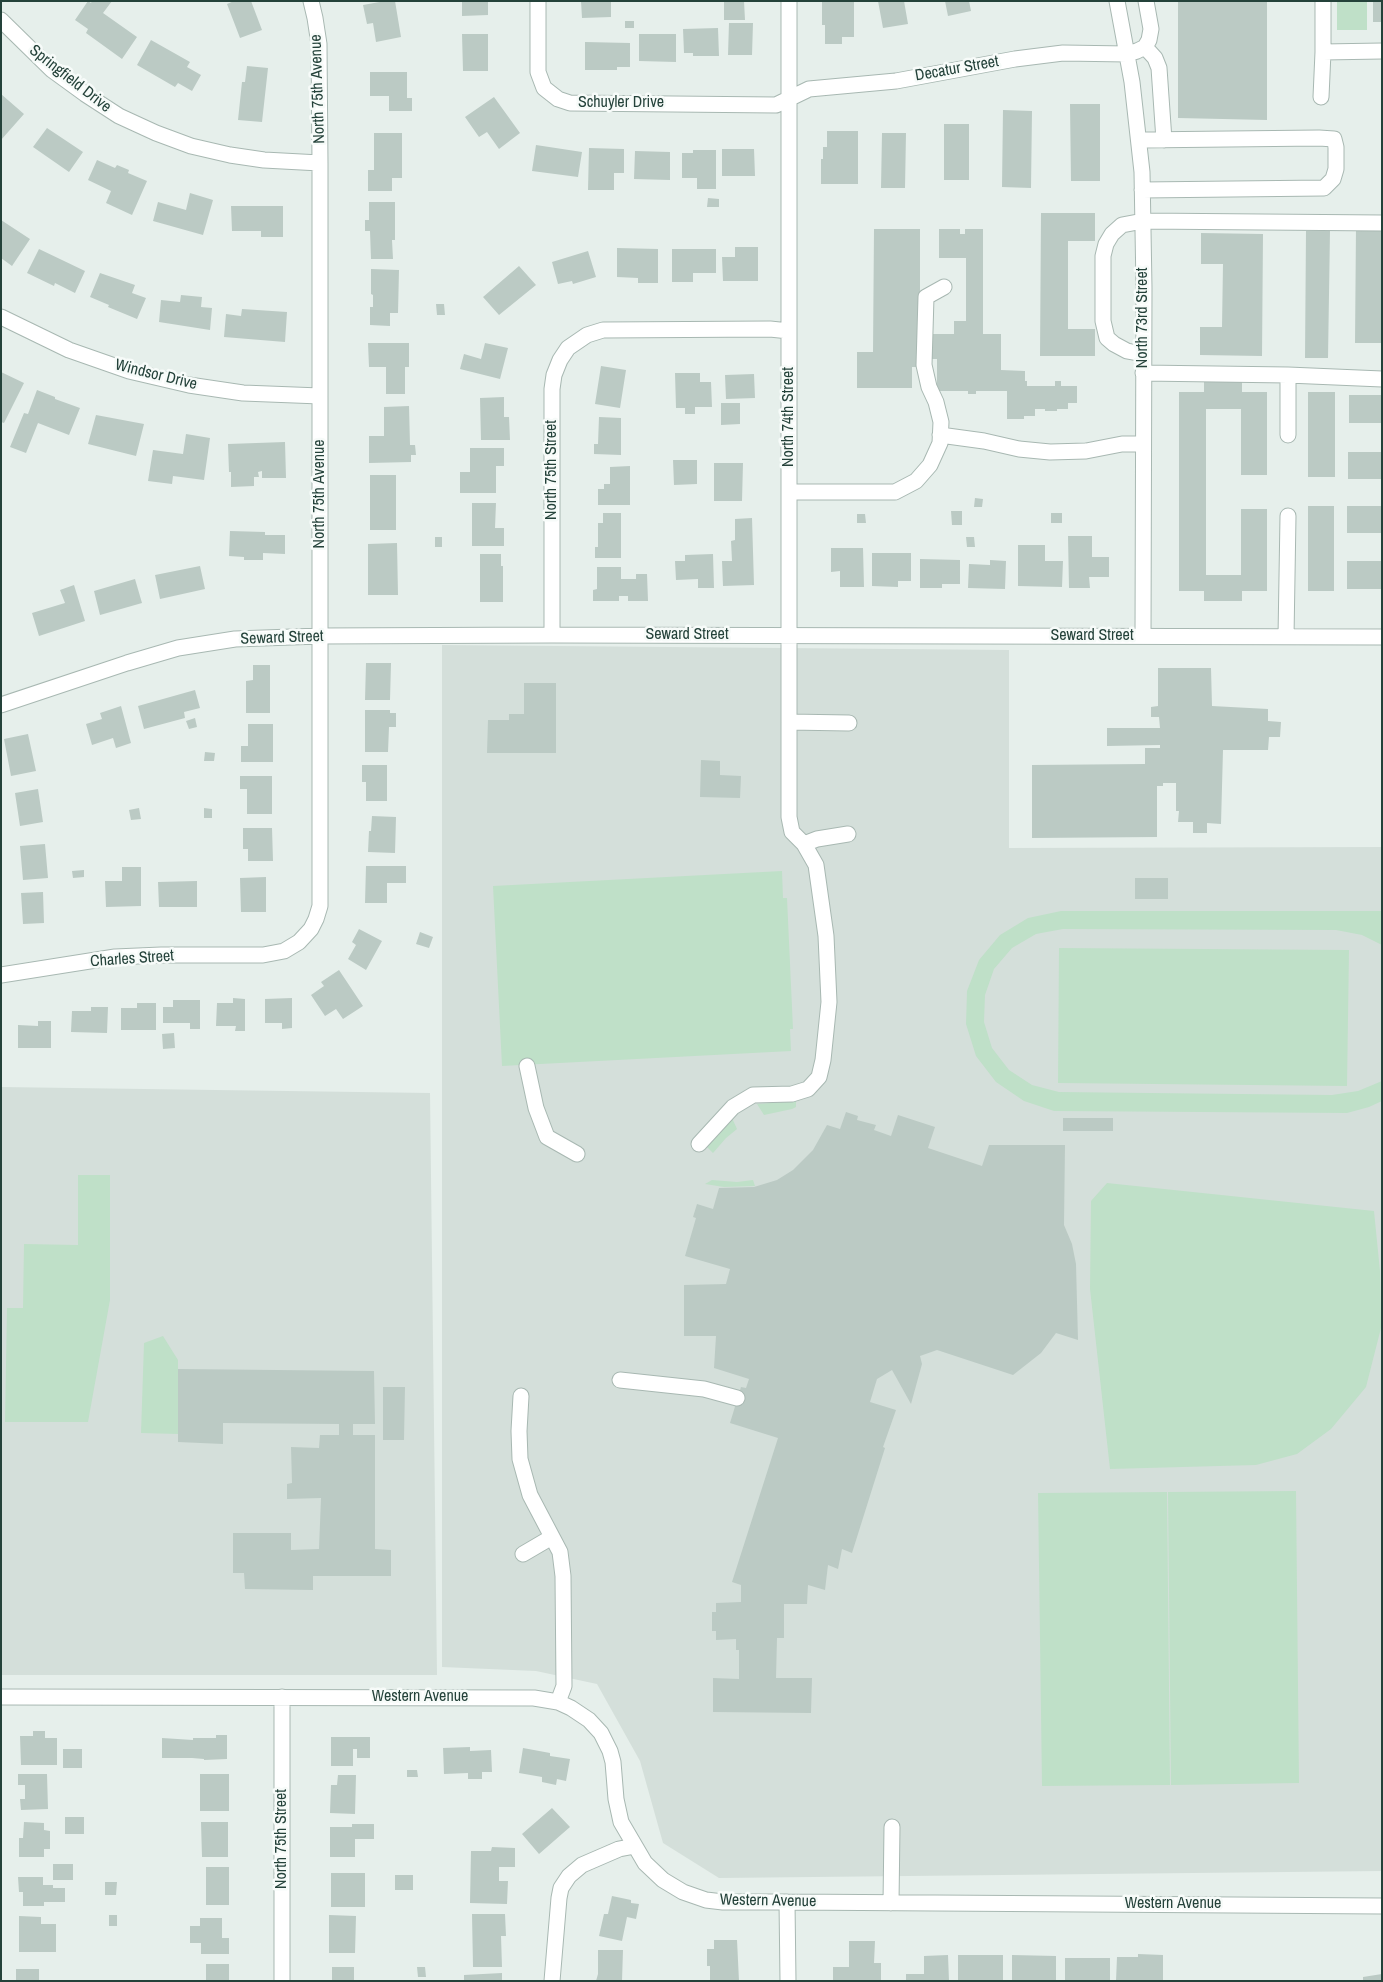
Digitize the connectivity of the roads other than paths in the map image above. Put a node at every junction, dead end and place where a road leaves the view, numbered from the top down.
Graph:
1 (311, 1) edge
2 (538, 1) edge
3 (789, 1) edge
4 (1117, 1) edge
5 (1146, 1) edge
6 (1323, 1) edge
7 (1, 20) edge
8 (1145, 47) junction
9 (1382, 51) edge
10 (1323, 52) junction
11 (1127, 54) junction
12 (790, 97) junction
13 (1321, 97) dead end
14 (1139, 140) junction
15 (1164, 140) junction
16 (320, 163) junction
17 (1142, 190) junction
18 (1143, 221) junction
19 (1382, 223) edge
20 (944, 287) dead end
21 (1, 317) edge
22 (789, 331) junction
23 (1144, 354) junction
24 (1144, 373) junction
25 (1288, 375) junction
26 (1382, 379) edge
27 (320, 396) junction
28 (940, 435) junction
29 (1288, 435) dead end
30 (1144, 444) junction
31 (789, 492) junction
32 (1288, 516) dead end
33 (552, 635) junction
34 (320, 636) junction
35 (789, 636) junction
36 (1143, 636) junction
37 (1286, 637) junction
38 (1382, 637) edge
39 (1, 705) edge
40 (789, 722) junction
41 (849, 723) dead end
42 (848, 834) dead end
43 (804, 844) junction
44 (263, 955) joint
45 (1, 975) edge
46 (527, 1066) dead end
47 (699, 1144) dead end
48 (577, 1154) dead end
49 (620, 1380) dead end
50 (521, 1396) dead end
51 (737, 1398) dead end
52 (552, 1537) junction
53 (523, 1554) dead end
54 (1, 1697) edge
55 (282, 1697) junction
56 (558, 1702) junction
57 (892, 1827) dead end
58 (635, 1846) junction
59 (787, 1902) junction
60 (892, 1903) junction
61 (1382, 1906) edge
62 (282, 1981) edge
63 (552, 1981) edge
64 (788, 1981) edge

1 - 16 street, North 75th Avenue
2 - 12 street, Schuyler Drive
3 - 12 street, North 74th Street
4 - 11 street, North 73rd Street
5 - 8 street
6 - 10 street
7 - 16 street, Springfield Drive
8 - 11 street
8 - 15 street
9 - 10 street
10 - 13 street
11 - 12 street, Decatur Street
11 - 14 street, North 73rd Street
12 - 22 street, North 74th Street
14 - 15 street
14 - 17 street, North 73rd Street
15 - 17 street
16 - 27 street, North 75th Avenue
17 - 18 street, North 73rd Street
18 - 19 street
18 - 23 street, North 73rd Street
18 - 23 street
20 - 28 street
21 - 27 street, Windsor Drive
22 - 31 street, North 74th Street
22 - 33 street, North 75th Street
23 - 24 street, North 73rd Street
24 - 25 street
24 - 30 street, North 73rd Street
25 - 26 street
25 - 29 street
27 - 34 street, North 75th Avenue
28 - 30 street
28 - 31 street
30 - 36 street, North 73rd Street
31 - 35 street, North 74th Street
32 - 37 street
33 - 34 street, Seward Street
33 - 35 street, Seward Street
34 - 39 street, Seward Street
34 - 44 street, North 75th Avenue
35 - 36 street, Seward Street
35 - 40 street, North 74th Street
36 - 37 street, Seward Street
37 - 38 street, Seward Street
40 - 41 street
40 - 43 street, North 74th Street
42 - 43 street
43 - 47 street
44 - 45 street, Charles Street
46 - 48 street
49 - 51 street
50 - 52 street
52 - 53 street
52 - 56 street
54 - 55 street, Western Avenue
55 - 56 street, Western Avenue
55 - 62 street, North 75th Street
56 - 58 street, Western Avenue
57 - 60 street
58 - 59 street, Western Avenue
58 - 63 street
59 - 60 street, Western Avenue
59 - 64 street
60 - 61 street, Western Avenue

